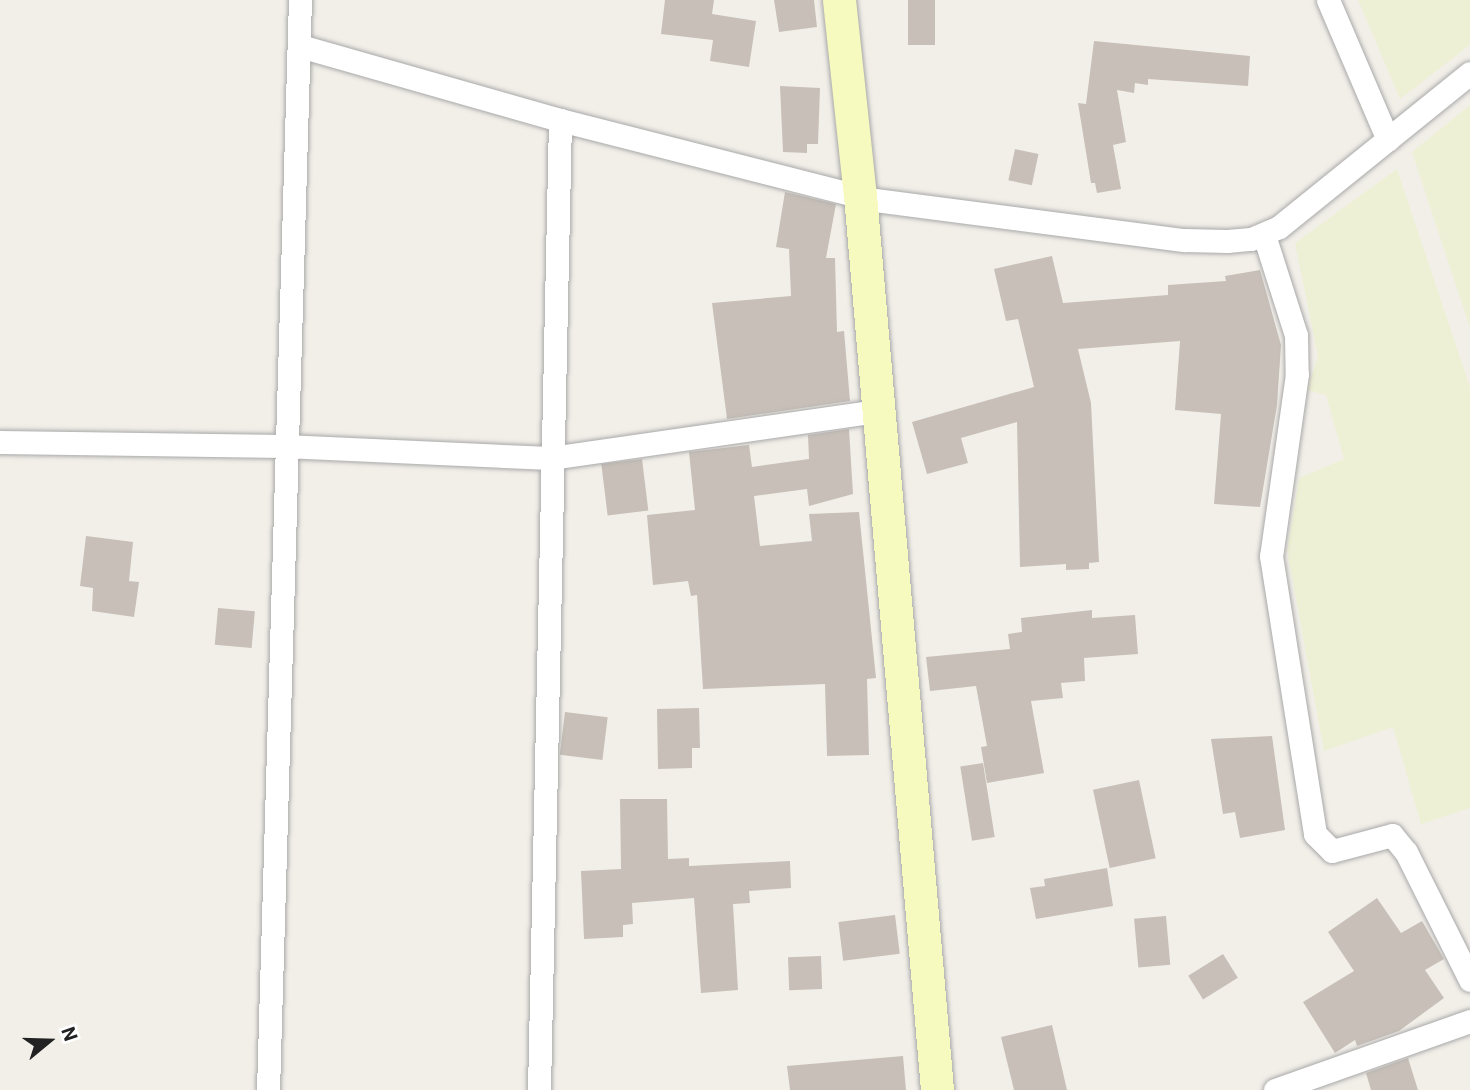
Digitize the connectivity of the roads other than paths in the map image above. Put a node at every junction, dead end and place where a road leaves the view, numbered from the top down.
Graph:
1 (300, 0) edge
2 (839, 0) edge
3 (1328, 0) edge
4 (300, 46) junction
5 (1470, 73) edge
6 (560, 120) junction
7 (1388, 140) junction
8 (860, 195) junction
9 (1264, 235) junction
10 (879, 411) junction
11 (0, 442) edge
12 (284, 446) junction
13 (551, 458) junction
14 (1470, 980) edge
15 (1470, 1021) edge
16 (268, 1090) edge
17 (539, 1090) edge
18 (937, 1090) edge
19 (1275, 1090) edge

1 - 4 street
2 - 8 street
3 - 7 street
4 - 6 street
4 - 12 street
5 - 7 street
6 - 8 street
6 - 13 street
7 - 9 street
8 - 9 street
8 - 10 street
9 - 14 street
10 - 13 street
10 - 18 street
11 - 12 street
12 - 13 street
12 - 16 street
13 - 17 street
15 - 19 street

